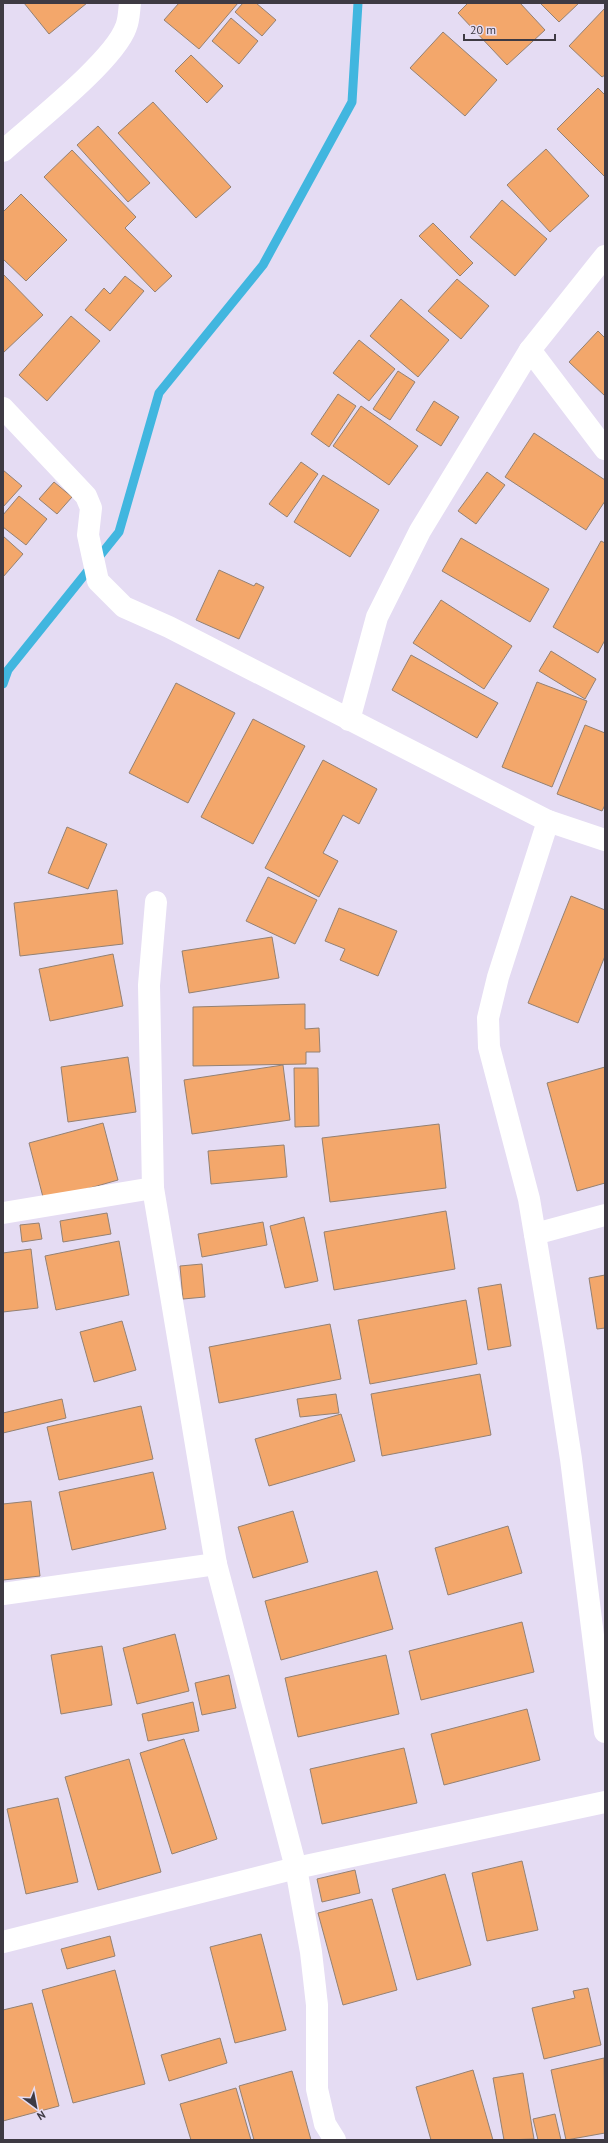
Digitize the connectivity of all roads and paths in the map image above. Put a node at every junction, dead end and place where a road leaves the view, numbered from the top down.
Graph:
1 (130, 3) edge
2 (3, 150) edge
3 (605, 256) edge
4 (530, 350) junction
5 (3, 408) edge
6 (605, 449) edge
7 (349, 720) junction
8 (548, 821) junction
9 (605, 840) edge
10 (156, 902) dead end
11 (153, 1188) junction
12 (3, 1213) edge
13 (605, 1215) edge
14 (535, 1234) junction
15 (216, 1564) junction
16 (3, 1594) edge
17 (605, 1732) edge
18 (605, 1802) edge
19 (296, 1868) junction
20 (3, 1942) edge
21 (335, 2140) edge

1 - 2 street
3 - 4 street
4 - 6 street
4 - 7 street
5 - 7 street
7 - 8 street
8 - 9 street
8 - 14 street
10 - 11 street
11 - 12 street
11 - 15 street
13 - 14 street
14 - 17 street
15 - 16 street
15 - 19 street
18 - 19 street
19 - 20 street
19 - 21 street

